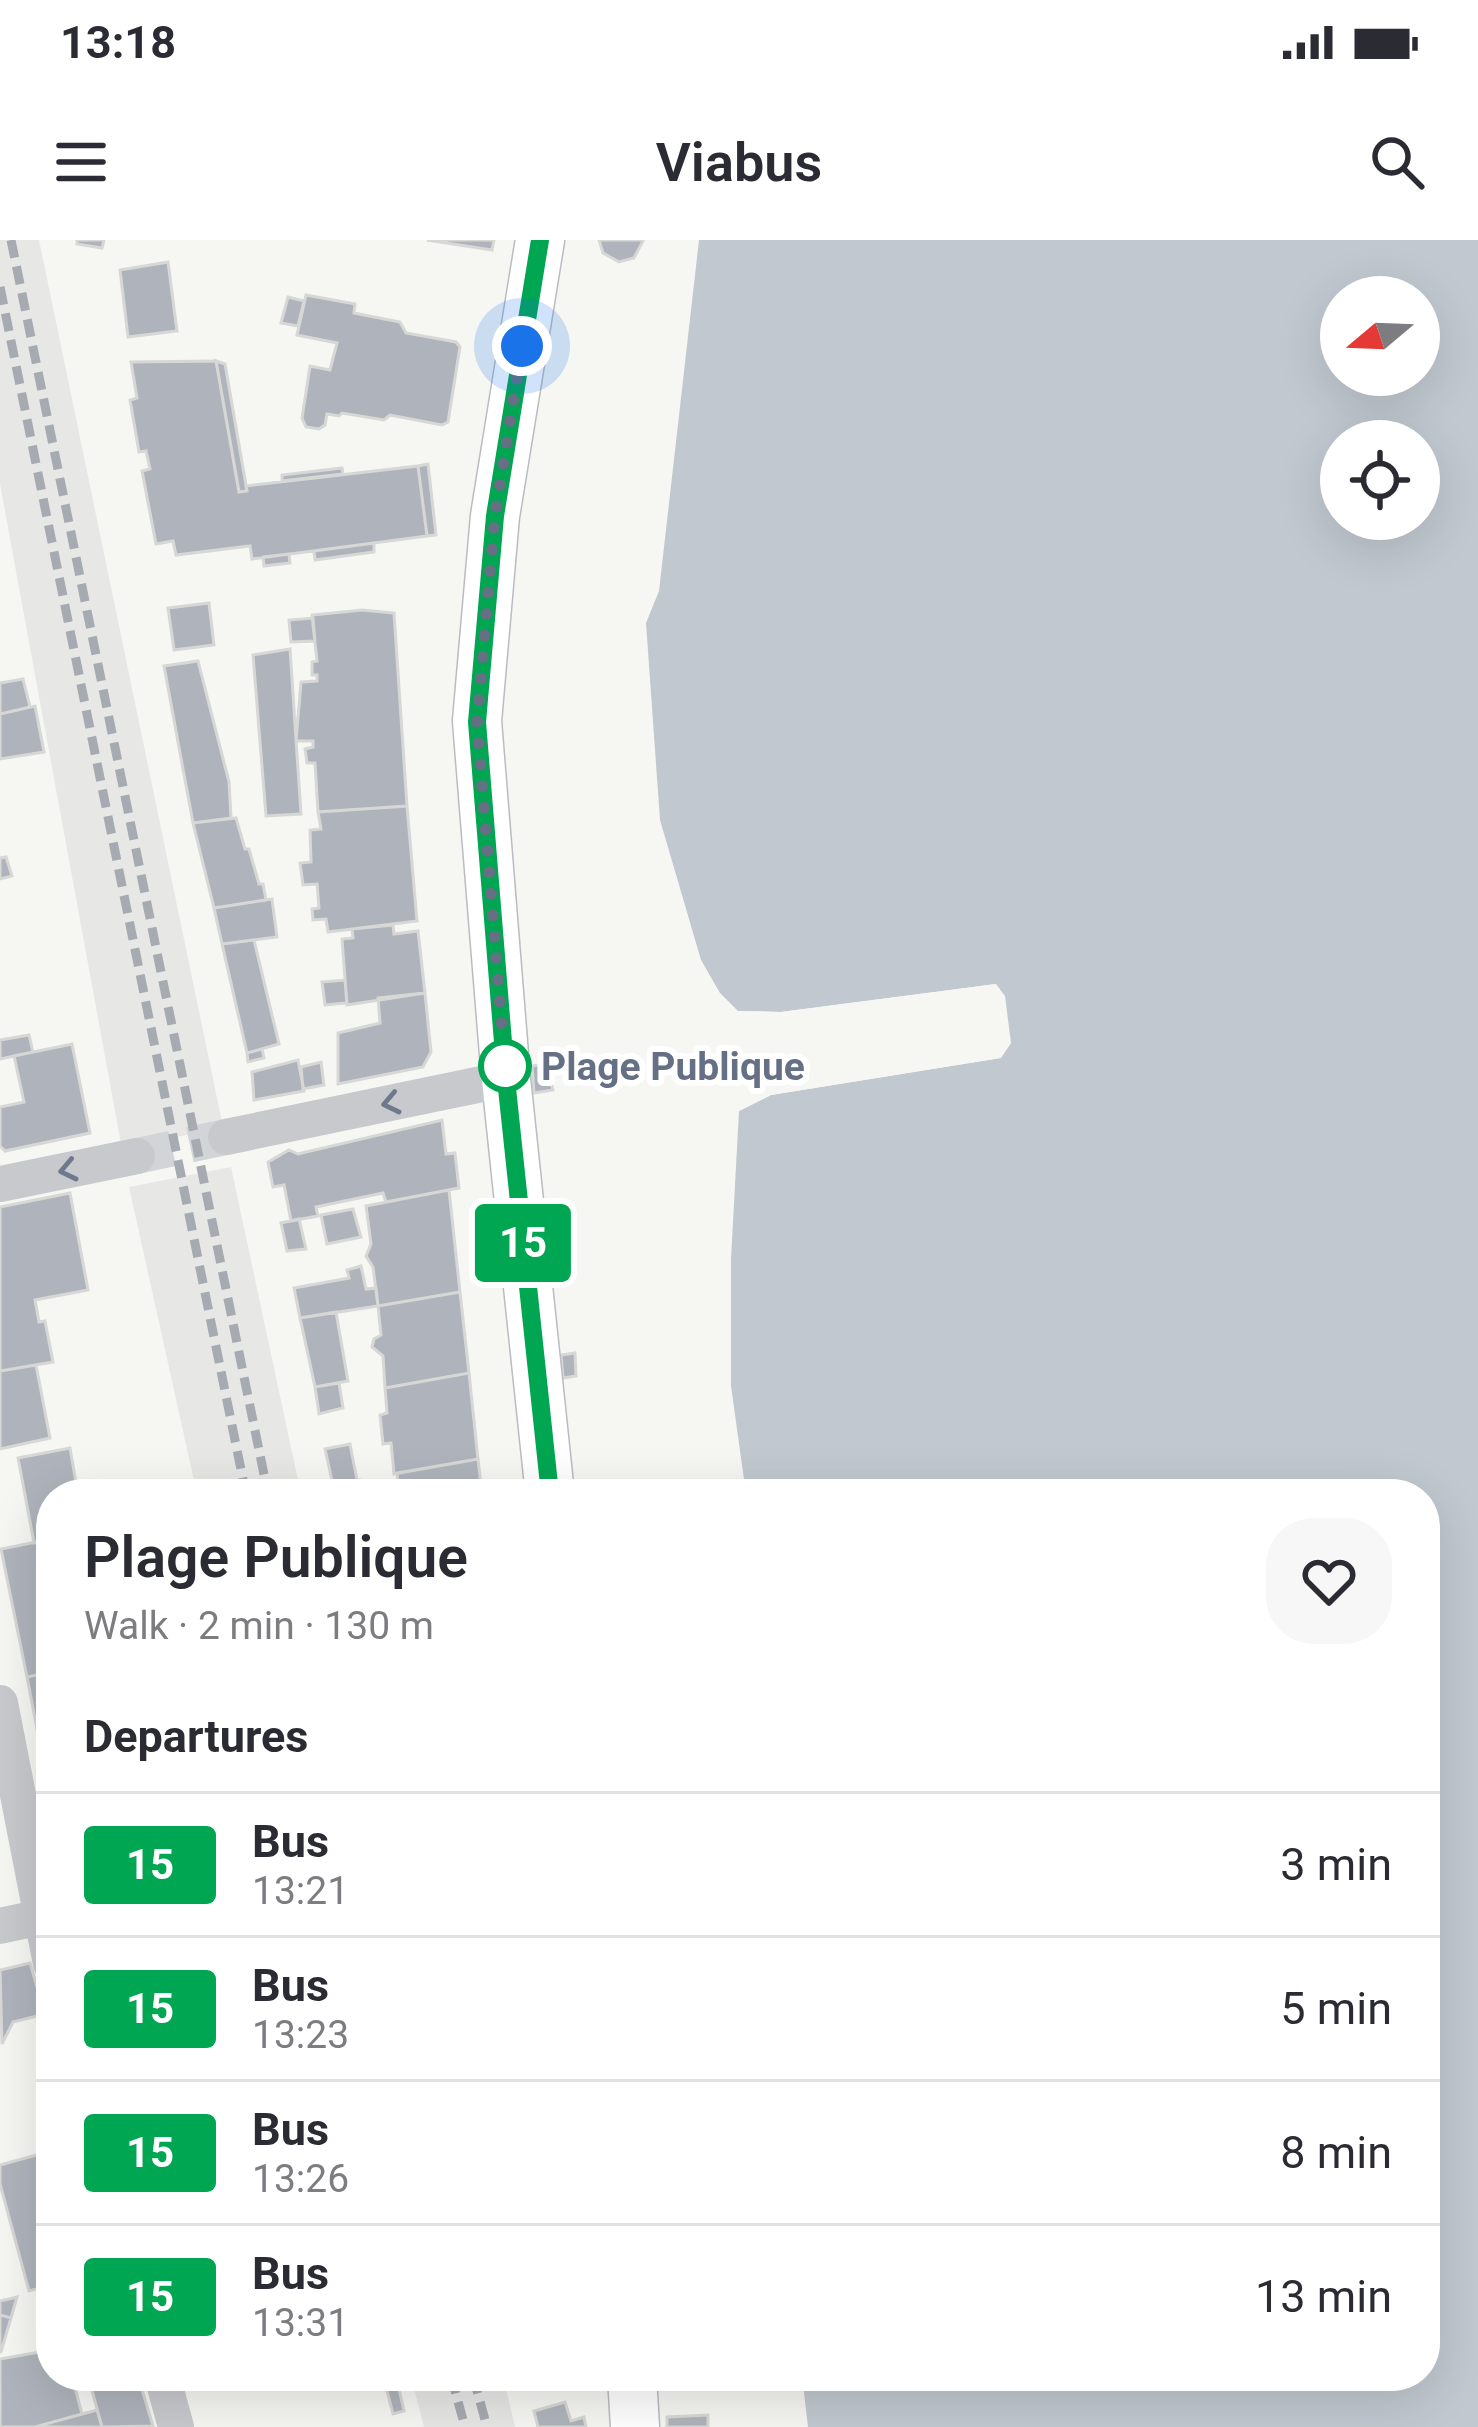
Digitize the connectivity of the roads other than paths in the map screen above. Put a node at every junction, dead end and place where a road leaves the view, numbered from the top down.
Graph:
1 (540, 240) edge
2 (506, 1079) junction
3 (226, 1137) tunnel mouth
4 (136, 1156) tunnel mouth
5 (0, 1184) edge
6 (548, 1479) edge
7 (0, 1703) edge
8 (36, 1870) edge
9 (36, 1918) edge
10 (0, 1926) edge
11 (167, 2391) edge
12 (633, 2391) edge
13 (176, 2427) edge
14 (635, 2427) edge

1 - 2 main road
2 -> 3 street
2 - 6 main road
4 -> 5 street
7 - 8 street
9 - 10 street
11 - 13 street
12 - 14 main road

